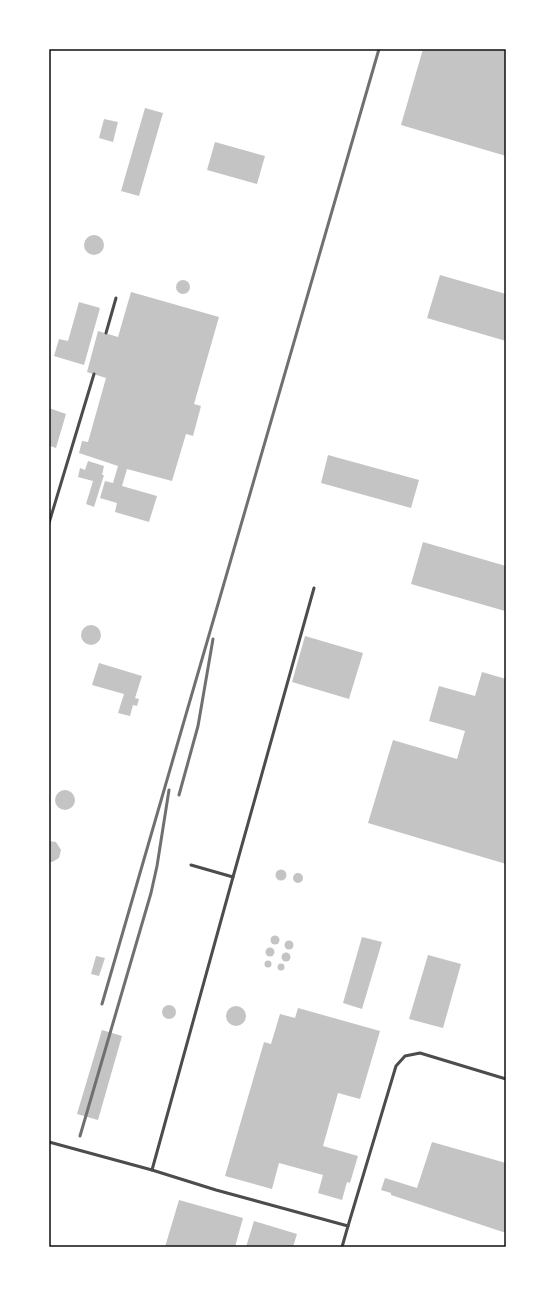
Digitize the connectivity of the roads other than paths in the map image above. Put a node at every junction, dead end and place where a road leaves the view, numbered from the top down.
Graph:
1 (116, 298) dead end
2 (106, 334) dead end
3 (94, 374) dead end
4 (49, 523) edge
5 (314, 588) dead end
6 (190, 865) dead end
7 (233, 877) junction
8 (506, 1080) edge
9 (49, 1142) edge
10 (152, 1170) junction
11 (348, 1226) junction
12 (342, 1247) edge

1 - 2 lane
3 - 4 lane
5 - 7 lane
6 - 7 lane
7 - 10 lane
8 - 11 lane
9 - 10 lane
10 - 11 lane
11 - 12 lane

